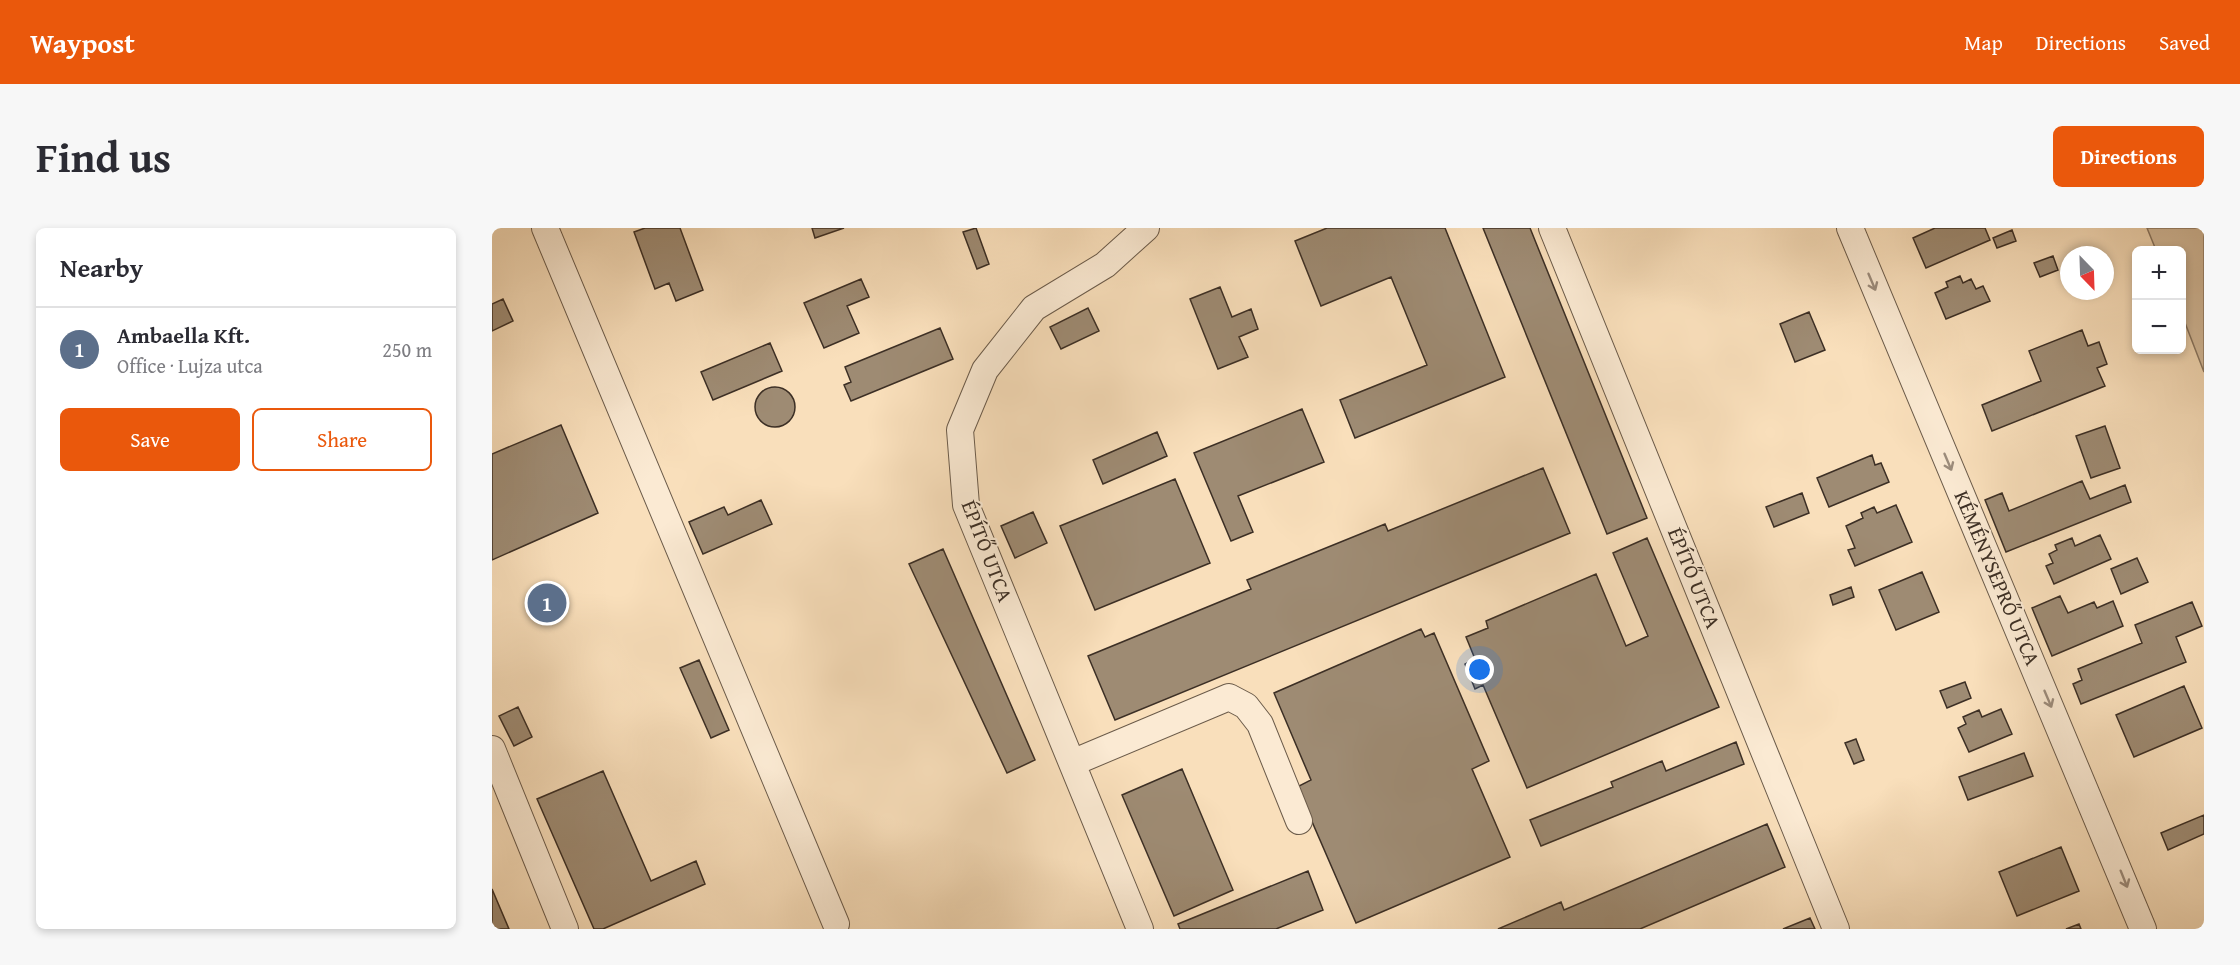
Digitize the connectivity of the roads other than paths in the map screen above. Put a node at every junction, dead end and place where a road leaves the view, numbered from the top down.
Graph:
1 (544, 228) edge
2 (1146, 228) edge
3 (1552, 228) edge
4 (1850, 228) edge
5 (492, 749) edge
6 (1072, 763) junction
7 (1299, 821) dead end
8 (836, 924) dead end
9 (565, 929) edge
10 (1140, 929) edge
11 (1836, 929) edge
12 (2144, 929) edge

1 - 8 street
2 - 6 street, ÉPÍTŐ UTCA
3 - 11 street, ÉPÍTŐ UTCA
4 -> 12 street, KÉMÉNYSEPRŐ UTCA
5 - 9 street
6 - 7 street
6 - 10 street, ÉPÍTŐ UTCA

